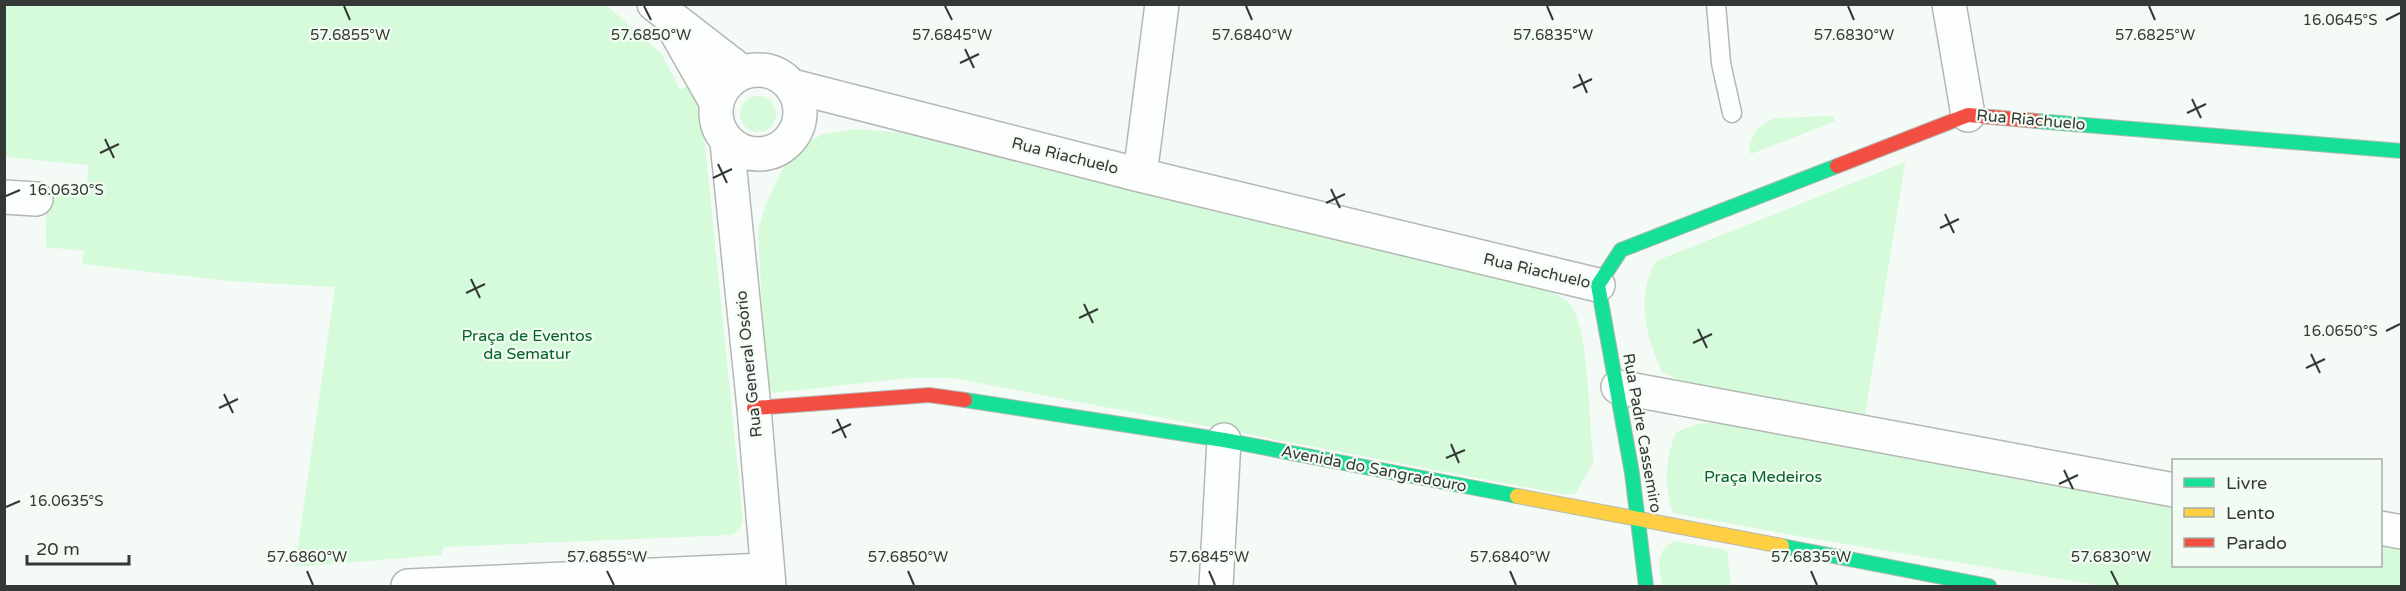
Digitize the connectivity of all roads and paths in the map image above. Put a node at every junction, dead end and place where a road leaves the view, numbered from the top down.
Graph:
1 (1162, 4) edge
2 (1716, 4) edge
3 (1949, 4) edge
4 (661, 10) edge
5 (742, 72) junction
6 (792, 86) junction
7 (716, 102) junction
8 (865, 106) junction
9 (1732, 113) dead end
10 (1968, 114) junction
11 (798, 126) junction
12 (740, 148) junction
13 (2402, 151) edge
14 (1140, 175) junction
15 (1598, 285) junction
16 (1618, 387) junction
17 (754, 408) junction
18 (1224, 441) junction
19 (2172, 490) edge
20 (1640, 519) junction
21 (2382, 528) edge
22 (2402, 532) edge
23 (768, 578) edge
24 (408, 586) edge
25 (1216, 586) edge
26 (1646, 586) edge
27 (1989, 586) edge

1 - 14 street
2 - 9 lane
3 - 10 street
4 - 5 street
4 - 7 street
5 - 6 street
5 - 7 street
6 - 8 street, Rua Riachuelo
6 - 11 street
7 - 12 street
8 - 11 street
8 - 14 street, Rua Riachuelo
10 - 13 street, Rua Riachuelo
10 - 15 street, Rua Riachuelo
11 - 12 street
12 - 17 street, Rua General Osório
14 - 15 street, Rua Riachuelo
15 - 16 street, Rua Padre Cassemiro
16 - 19 street
16 - 20 street, Rua Padre Cassemiro
17 - 18 street, Avenida do Sangradouro
17 - 23 street, Rua General Osório
18 - 20 street, Avenida do Sangradouro
18 - 25 street
20 - 26 street, Rua Padre Cassemiro
20 - 27 street, Avenida do Sangradouro
21 - 22 street
23 - 24 street

